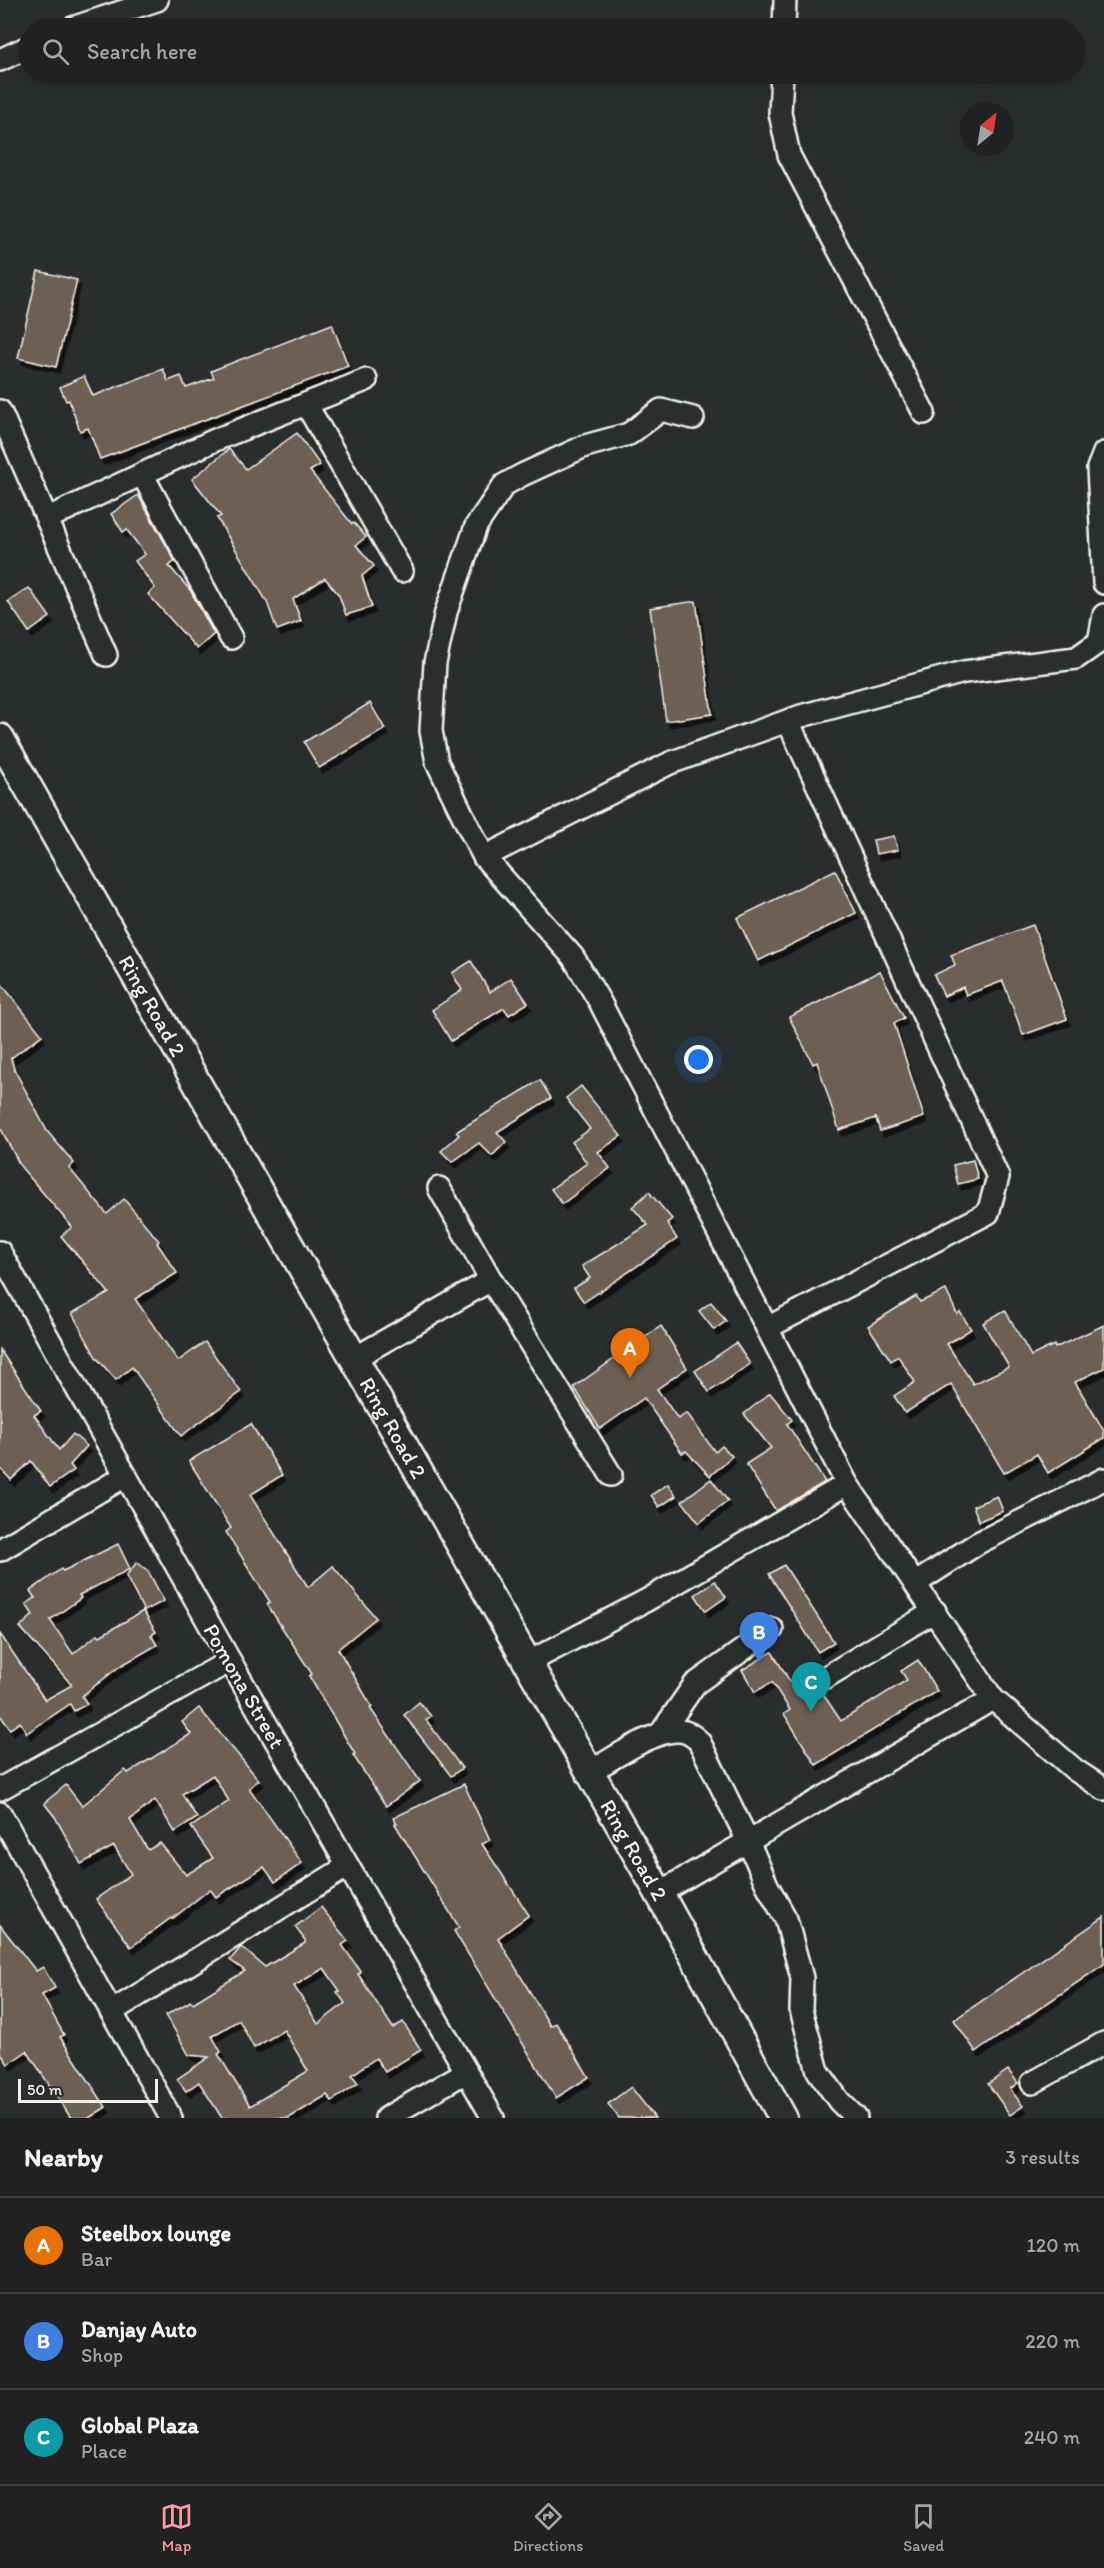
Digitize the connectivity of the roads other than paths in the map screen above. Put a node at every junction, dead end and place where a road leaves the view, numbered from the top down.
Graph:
1 (157, 0) edge
2 (785, 0) edge
3 (102, 18) edge
4 (784, 18) edge
5 (18, 52) edge
6 (0, 60) edge
7 (781, 84) edge
8 (366, 380) dead end
9 (306, 404) junction
10 (0, 411) edge
11 (924, 413) dead end
12 (693, 418) dead end
13 (1104, 453) edge
14 (142, 474) junction
15 (48, 518) junction
16 (402, 571) dead end
17 (1104, 583) edge
18 (1104, 615) edge
19 (231, 638) dead end
20 (106, 655) dead end
21 (788, 721) junction
22 (0, 738) edge
23 (484, 856) junction
24 (439, 1188) dead end
25 (0, 1252) edge
26 (491, 1280) junction
27 (767, 1328) junction
28 (353, 1359) junction
29 (611, 1475) dead end
30 (125, 1476) junction
31 (1104, 1479) edge
32 (847, 1484) junction
33 (0, 1550) edge
34 (916, 1583) junction
35 (935, 1611) junction
36 (772, 1629) dead end
37 (230, 1661) junction
38 (527, 1663) junction
39 (826, 1677) dead end
40 (993, 1699) junction
41 (661, 1733) junction
42 (589, 1773) junction
43 (0, 1789) edge
44 (1104, 1789) edge
45 (0, 1813) edge
46 (748, 1841) junction
47 (348, 1866) junction
48 (659, 1893) junction
49 (111, 2012) junction
50 (1104, 2043) edge
51 (466, 2072) junction
52 (1032, 2083) dead end
53 (171, 2118) edge
54 (386, 2118) edge
55 (492, 2118) edge
56 (783, 2118) edge
57 (856, 2118) edge

1 - 3 street
2 - 4 street
5 - 6 street
7 - 11 street
8 - 9 street
9 - 14 street
9 - 16 street
10 - 15 street
12 - 23 street
13 - 17 street
14 - 15 street
14 - 19 street
15 - 20 street
18 - 21 street
21 - 23 street
21 - 27 street
22 - 28 main road, Ring Road 2
23 - 27 street
24 - 26 street
25 - 30 street, Pomona Street
26 - 28 street
26 - 29 street
27 - 32 street
28 - 38 main road, Ring Road 2
30 - 33 street
30 - 37 street, Pomona Street
31 - 34 street
32 - 34 street
32 - 38 street
34 - 35 street
35 - 39 street
35 - 40 street
36 - 41 street
37 - 43 street
37 - 47 street, Pomona Street
38 - 42 main road, Ring Road 2
40 - 44 street
40 - 46 street
41 - 42 street
41 - 46 street
42 - 48 main road, Ring Road 2
45 - 49 street
46 - 48 street
46 - 57 street
47 - 49 street
47 - 51 street, Pomona Street
48 - 56 main road, Ring Road 2
49 - 53 street
50 - 52 street
51 - 54 street
51 - 55 street, Pomona Street

